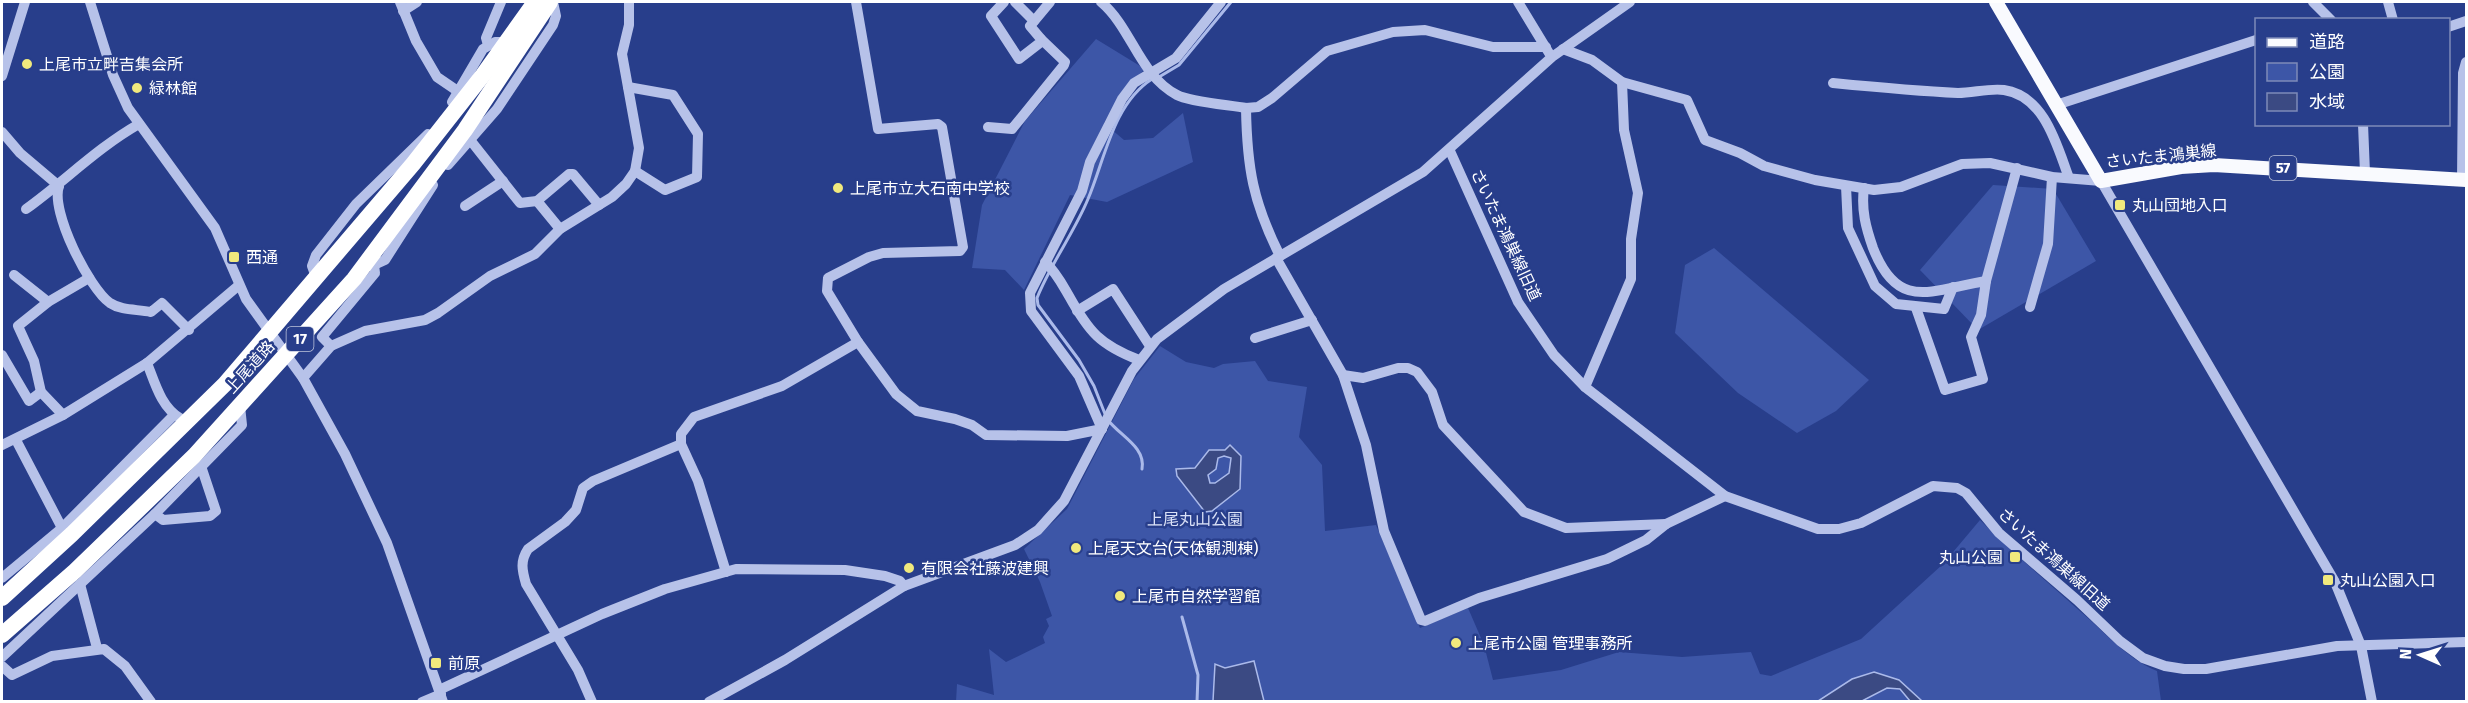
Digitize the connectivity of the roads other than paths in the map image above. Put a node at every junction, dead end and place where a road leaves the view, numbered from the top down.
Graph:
1 (25, 2) edge
2 (90, 2) edge
3 (417, 2) edge
4 (501, 2) edge
5 (535, 2) edge
6 (552, 2) edge
7 (629, 2) edge
8 (856, 2) edge
9 (1004, 2) edge
10 (1015, 2) edge
11 (1050, 2) edge
12 (1101, 2) edge
13 (1221, 2) edge
14 (1518, 2) edge
15 (1630, 2) edge
16 (1996, 2) edge
17 (2313, 2) edge
18 (2388, 2) edge
19 (401, 6) edge
20 (2329, 18) edge
21 (2392, 18) edge
22 (1034, 21) junction
23 (2466, 21) edge
24 (2450, 26) edge
25 (1041, 39) junction
26 (2255, 40) edge
27 (506, 42) junction
28 (488, 45) junction
29 (1563, 49) junction
30 (1549, 52) junction
31 (2466, 62) edge
32 (1150, 71) junction
33 (2, 76) edge
34 (1622, 82) junction
35 (1833, 83) dead end
36 (628, 87) junction
37 (459, 92) junction
38 (2056, 105) junction
39 (1246, 108) junction
40 (139, 124) junction
41 (2363, 126) edge
42 (988, 127) dead end
43 (2, 132) edge
44 (471, 141) junction
45 (1450, 151) junction
46 (2017, 168) junction
47 (635, 171) junction
48 (2365, 174) junction
49 (2052, 177) junction
50 (2069, 178) junction
51 (2464, 180) edge
52 (503, 181) junction
53 (2101, 181) junction
54 (59, 186) junction
55 (1846, 186) junction
56 (1864, 188) junction
57 (537, 201) junction
58 (599, 205) junction
59 (465, 206) dead end
60 (26, 209) dead end
61 (560, 229) junction
62 (1278, 257) junction
63 (1045, 262) junction
64 (370, 265) junction
65 (14, 275) dead end
66 (316, 277) junction
67 (89, 278) junction
68 (1986, 281) junction
69 (238, 286) junction
70 (1953, 287) junction
71 (48, 302) junction
72 (2030, 307) dead end
73 (1916, 308) junction
74 (1077, 311) junction
75 (1312, 320) junction
76 (189, 330) junction
77 (269, 333) junction
78 (1255, 338) dead end
79 (858, 342) junction
80 (331, 346) junction
81 (1150, 346) junction
82 (286, 354) junction
83 (2, 355) edge
84 (1139, 360) junction
85 (147, 363) junction
86 (1343, 375) junction
87 (303, 378) junction
88 (1585, 387) junction
89 (41, 392) junction
90 (240, 406) junction
91 (63, 415) junction
92 (180, 418) junction
93 (1102, 429) junction
94 (16, 440) junction
95 (681, 444) junction
96 (2, 446) edge
97 (202, 469) junction
98 (1725, 496) junction
99 (155, 514) junction
100 (1666, 524) junction
101 (62, 528) junction
102 (726, 572) junction
103 (2, 578) edge
104 (80, 584) junction
105 (904, 586) junction
106 (2, 598) edge
107 (15, 623) junction
108 (32, 628) junction
109 (2, 636) edge
110 (557, 636) junction
111 (2466, 642) edge
112 (2361, 646) junction
113 (97, 648) junction
114 (2, 657) edge
115 (2, 666) edge
116 (441, 695) edge
117 (151, 702) edge
118 (422, 702) edge
119 (592, 702) edge
120 (709, 702) edge
121 (2372, 702) edge

1 - 33 street
2 - 40 street
3 - 19 street
4 - 28 street
5 - 27 highway, 上尾道路 / 17
6 - 44 street
6 - 64 highway, 上尾道路 / 17
7 - 36 street
8 - 79 street
9 - 25 street
10 - 22 street
11 - 22 street
12 - 32 street
13 - 32 street
14 - 30 street
15 - 29 street
16 - 38 main road, さいたま鴻巣線
17 - 20 street
18 - 21 street
19 - 37 street
22 - 25 street
23 - 24 street
25 - 42 street
26 - 38 street
27 - 28 street
27 - 66 highway, 上尾道路 / 17
28 - 37 street
29 - 30 street
29 - 34 street
30 - 39 street
30 - 45 street
31 - 51 street
32 - 39 street
32 - 63 street
34 - 55 street
34 - 88 street
35 - 50 street
36 - 47 street
36 - 47 street
37 - 66 street
38 - 53 main road, さいたま鴻巣線
39 - 62 street
40 - 54 street
40 - 69 street
41 - 48 street
43 - 54 street
44 - 52 street
44 - 64 street
45 - 62 street
45 - 88 street, さいたま鴻巣線旧道
46 - 49 street
46 - 56 street
46 - 68 street
47 - 58 street
48 - 51 main road, さいたま鴻巣線 / 57
48 - 53 main road, さいたま鴻巣線 / 57
49 - 50 street
49 - 72 street
50 - 53 street
52 - 57 street
52 - 59 street
53 - 112 street
54 - 60 street
54 - 67 street
55 - 56 street
55 - 73 street
56 - 70 street
57 - 58 street
57 - 61 street
58 - 61 street
61 - 80 street
62 - 75 street
62 - 81 street
63 - 74 street
63 - 93 street
64 - 80 street
64 - 82 highway, 上尾道路 / 17
65 - 71 street
66 - 77 highway, 上尾道路 / 17
67 - 71 street
67 - 76 street
68 - 70 street
68 - 73 street
69 - 76 street
69 - 77 street
70 - 73 street
71 - 89 street
74 - 81 street
74 - 84 street
75 - 78 street
75 - 86 street
76 - 85 street
77 - 82 street
77 - 92 highway, 上尾道路 / 17
79 - 93 street
79 - 95 street
80 - 87 street
81 - 84 street
82 - 87 street
82 - 90 highway, 上尾道路 / 17
83 - 89 street
84 - 93 street
85 - 91 street
85 - 92 street
86 - 100 street
86 - 100 street
87 - 116 street
88 - 98 street, さいたま鴻巣線旧道
89 - 91 street
90 - 97 street
90 - 107 highway, 上尾道路 / 17
91 - 94 street
92 - 101 street
92 - 106 highway, 上尾道路 / 17
93 - 105 street
94 - 96 street
94 - 101 street
95 - 102 street
95 - 110 street
97 - 99 street
97 - 99 street
98 - 100 street
98 - 112 street, さいたま鴻巣線旧道
99 - 104 street
101 - 103 street
102 - 105 street
102 - 110 street
104 - 108 street
104 - 113 street
105 - 120 street
107 - 108 street
107 - 109 highway, 上尾道路 / 17
108 - 114 street
110 - 116 street
110 - 119 street
111 - 112 street, さいたま鴻巣線旧道
112 - 121 street
113 - 115 street
113 - 117 street
116 - 118 street

